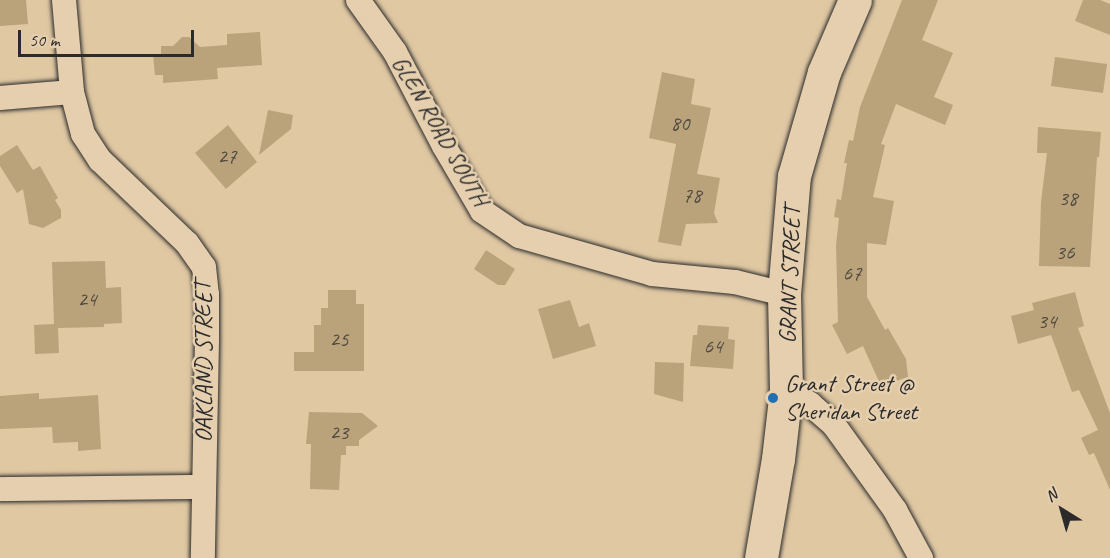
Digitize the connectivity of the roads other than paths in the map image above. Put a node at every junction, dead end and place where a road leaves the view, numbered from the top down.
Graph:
1 (64, 0) edge
2 (358, 0) edge
3 (855, 0) edge
4 (72, 92) junction
5 (0, 98) edge
6 (784, 294) junction
7 (786, 390) junction
8 (202, 487) junction
9 (0, 489) edge
10 (202, 558) edge
11 (761, 558) edge
12 (921, 558) edge

1 - 4 street, OAKLAND STREET
2 - 6 street, GLEN ROAD SOUTH
3 - 6 street, GRANT STREET
4 - 5 street
4 - 8 street, OAKLAND STREET
6 - 7 street, GRANT STREET
7 - 11 street, GRANT STREET
7 - 12 street
8 - 9 street
8 - 10 street, OAKLAND STREET

